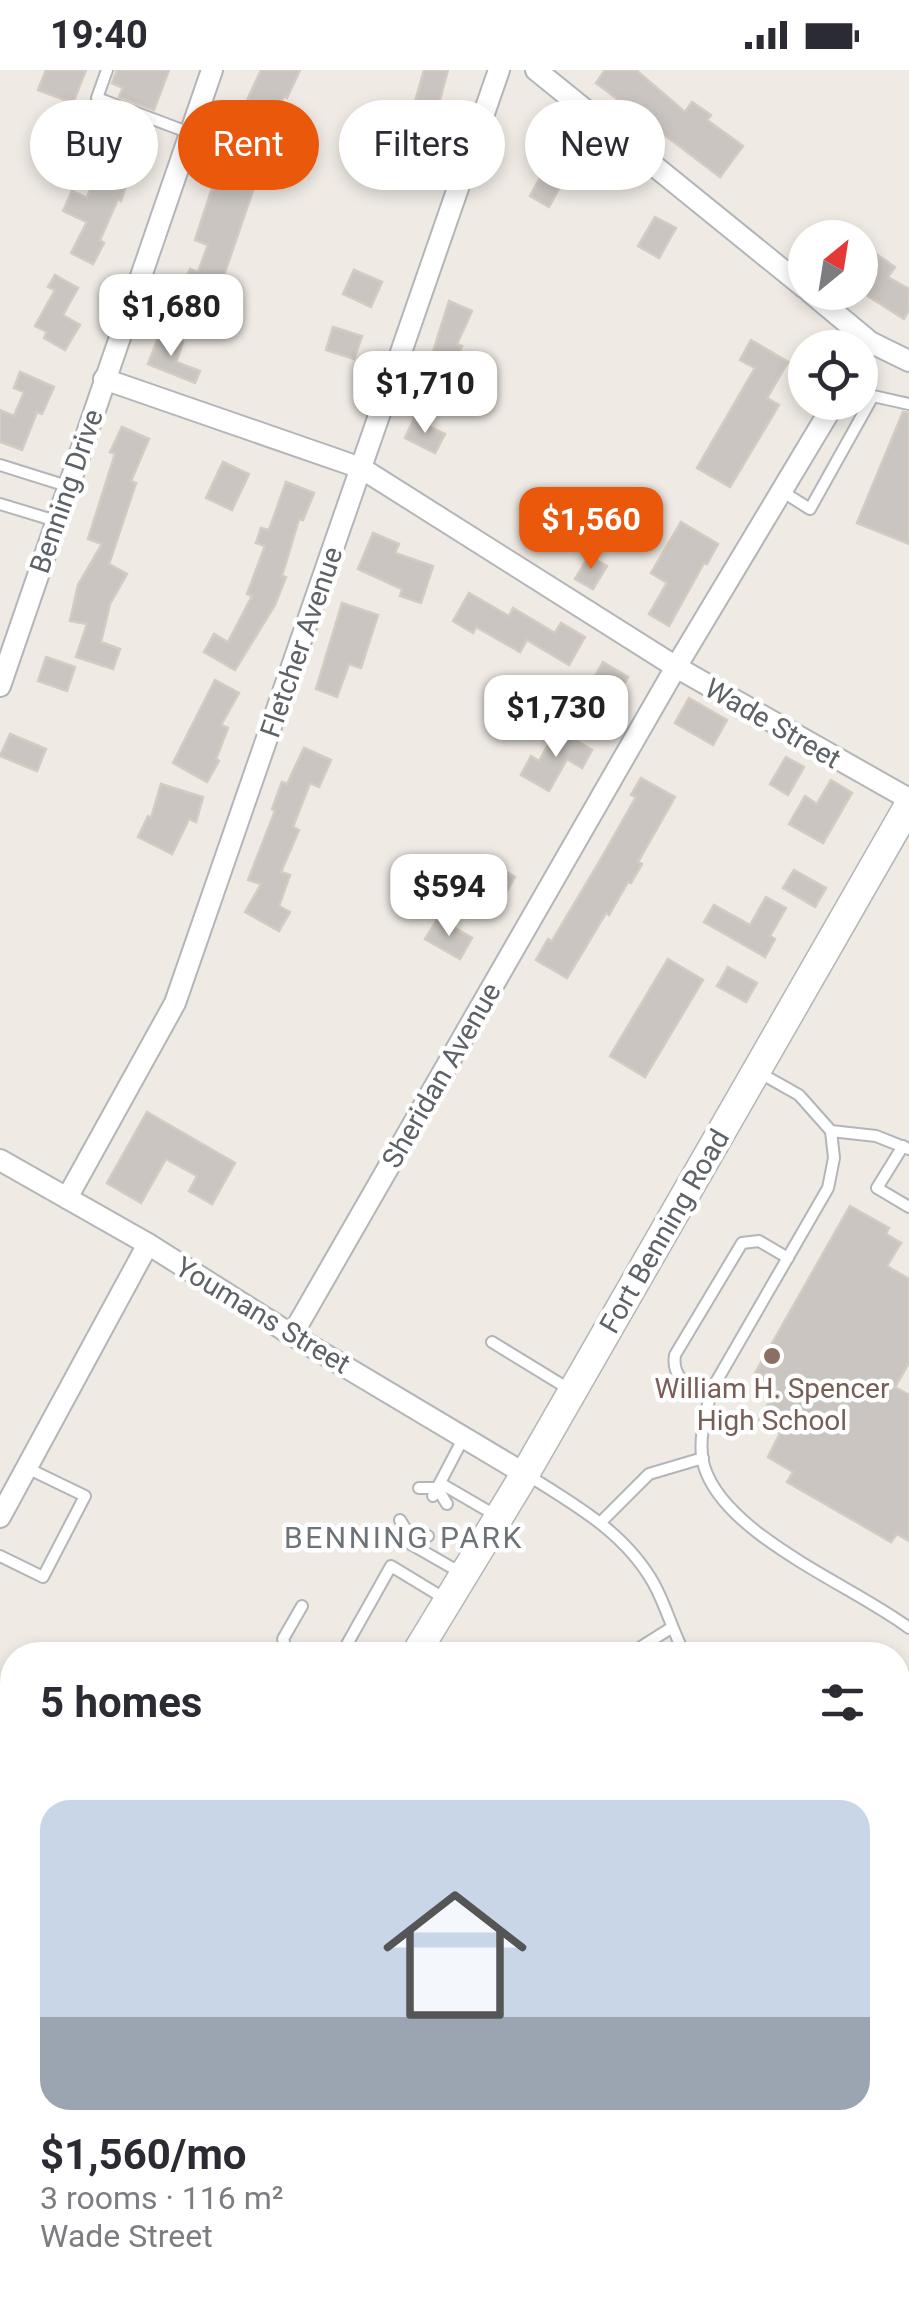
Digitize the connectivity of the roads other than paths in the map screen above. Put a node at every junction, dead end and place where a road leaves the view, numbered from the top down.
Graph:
1 (107, 70) edge
2 (210, 70) edge
3 (499, 70) edge
4 (536, 70) edge
5 (200, 100) edge
6 (178, 128) edge
7 (178, 167) edge
8 (788, 274) edge
9 (827, 310) edge
10 (846, 330) edge
11 (878, 353) edge
12 (909, 361) edge
13 (104, 378) junction
14 (878, 397) edge
15 (909, 404) edge
16 (825, 420) edge
17 (860, 420) edge
18 (0, 464) edge
19 (360, 468) junction
20 (68, 486) junction
21 (783, 492) junction
22 (0, 504) edge
23 (56, 522) junction
24 (676, 667) junction
25 (0, 686) edge
26 (909, 802) edge
27 (756, 1070) junction
28 (830, 1131) junction
29 (906, 1147) edge
30 (0, 1160) edge
31 (67, 1198) junction
32 (909, 1207) edge
33 (148, 1244) junction
34 (788, 1258) junction
35 (292, 1335) junction
36 (492, 1342) dead end
37 (572, 1392) junction
38 (710, 1398) junction
39 (464, 1436) junction
40 (703, 1458) junction
41 (27, 1468) junction
42 (525, 1474) junction
43 (419, 1488) dead end
44 (437, 1489) junction
45 (447, 1504) dead end
46 (0, 1517) edge
47 (498, 1518) junction
48 (400, 1520) dead end
49 (601, 1522) junction
50 (412, 1532) junction
51 (428, 1536) dead end
52 (0, 1556) edge
53 (464, 1574) junction
54 (448, 1600) junction
55 (302, 1606) dead end
56 (671, 1628) junction
57 (909, 1628) edge
58 (284, 1642) edge
59 (348, 1642) edge
60 (423, 1642) edge
61 (648, 1642) edge
62 (678, 1642) edge

1 - 6 lane
2 - 5 street, Benning Drive
3 - 19 street, Fletcher Avenue
4 - 8 street
7 - 13 street, Benning Drive
9 - 10 street
11 - 12 street
13 - 19 street, Wade Street
13 - 20 street, Benning Drive
14 - 15 lane
16 - 21 street, Sheridan Avenue
17 - 21 lane
18 - 20 lane
19 - 24 street, Wade Street
19 - 31 street, Fletcher Avenue
20 - 23 street, Benning Drive
21 - 24 street, Sheridan Avenue
22 - 23 lane
23 - 25 street, Benning Drive
24 - 26 street, Wade Street
24 - 35 street, Sheridan Avenue
26 - 27 street, Fort Benning Road
27 - 28 lane
27 - 37 street, Fort Benning Road
28 - 29 lane
28 - 34 lane
29 - 32 lane
30 - 31 street, Youmans Street
31 - 33 street, Youmans Street
33 - 35 street, Youmans Street
33 - 41 street
34 - 38 lane
34 - 38 lane
35 - 39 street, Youmans Street
36 - 37 lane
37 - 42 street, Fort Benning Road
38 - 40 lane
39 - 42 street, Youmans Street
39 - 44 lane
40 - 49 lane
40 - 57 lane
41 - 46 street
41 - 52 lane
42 - 47 street, Fort Benning Road
42 - 49 lane
43 - 44 lane
44 - 45 lane
44 - 47 lane
47 - 53 street, Fort Benning Road
48 - 50 lane
49 - 56 lane
50 - 51 lane
50 - 53 lane
53 - 54 street, Fort Benning Road
54 - 59 lane
54 - 60 street, Fort Benning Road
55 - 58 lane
56 - 61 lane
56 - 62 lane

